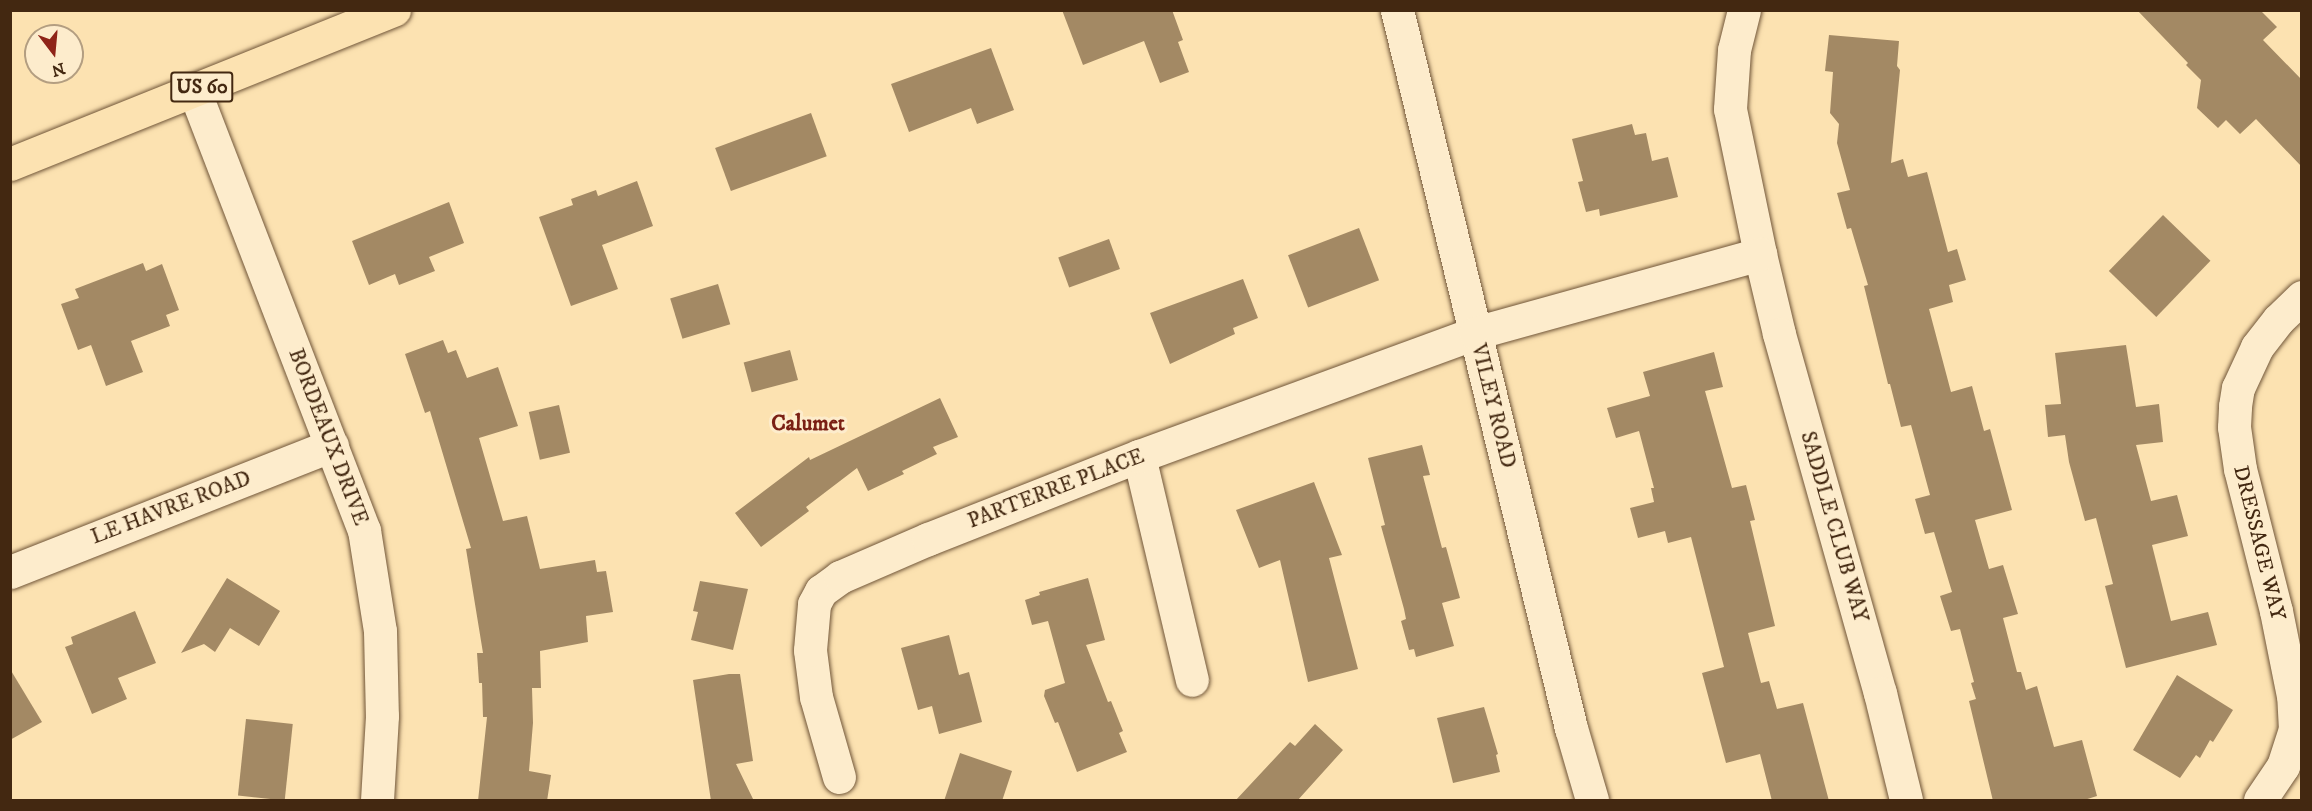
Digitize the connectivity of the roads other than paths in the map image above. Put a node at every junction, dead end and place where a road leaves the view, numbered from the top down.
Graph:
1 (394, 10) edge
2 (1397, 10) edge
3 (1744, 10) edge
4 (194, 90) junction
5 (10, 164) edge
6 (1760, 254) junction
7 (2301, 297) edge
8 (1475, 333) junction
9 (332, 445) junction
10 (1139, 456) junction
11 (10, 572) edge
12 (1192, 680) dead end
13 (838, 777) dead end
14 (377, 801) edge
15 (1592, 801) edge
16 (1906, 801) edge
17 (2260, 801) edge

1 - 4 main road, US 60
2 - 8 street, VILEY ROAD
3 - 6 street, SADDLE CLUB WAY
4 - 5 main road, US 60
4 - 9 street, BORDEAUX DRIVE
6 - 8 street
6 - 16 street, SADDLE CLUB WAY
7 - 17 street, DRESSAGE WAY
8 - 10 street, PARTERRE PLACE
8 - 15 street, VILEY ROAD
9 - 11 street, LE HAVRE ROAD
9 - 14 street, BORDEAUX DRIVE
10 - 12 street
10 - 13 street, PARTERRE PLACE

